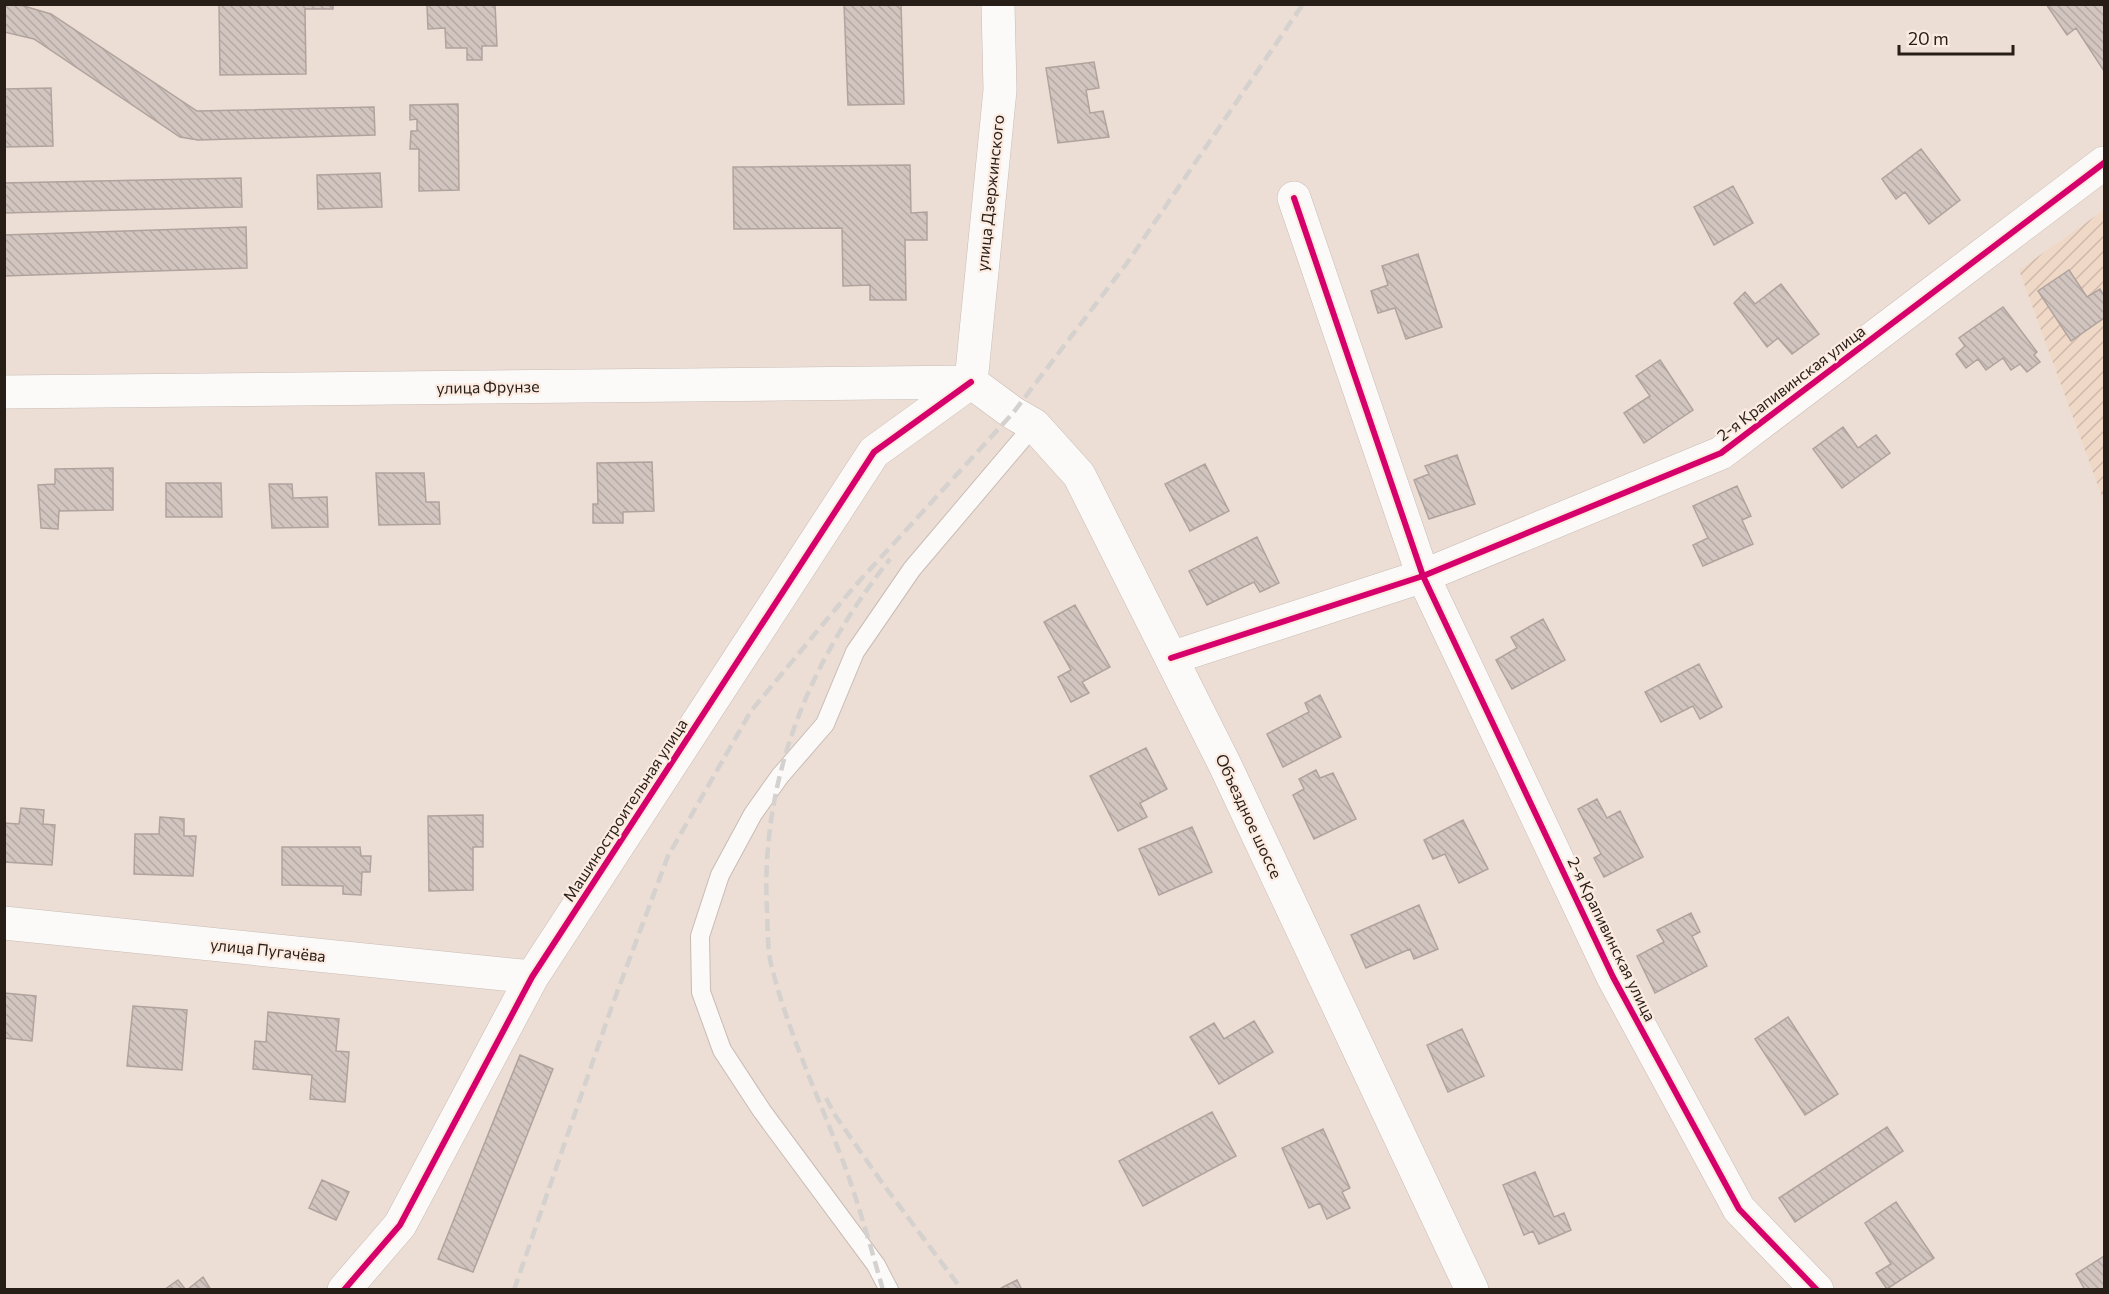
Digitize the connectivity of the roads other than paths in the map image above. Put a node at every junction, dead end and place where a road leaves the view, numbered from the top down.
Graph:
1 (998, 4) edge
2 (2104, 163) edge
3 (1294, 198) dead end
4 (972, 382) junction
5 (4, 392) edge
6 (1034, 425) junction
7 (1424, 576) junction
8 (1171, 658) junction
9 (4, 922) edge
10 (532, 977) junction
11 (344, 1290) edge
12 (889, 1290) edge
13 (1472, 1290) edge
14 (1816, 1290) edge

1 - 4 street, улица Дзержинского
2 - 7 street, 2-я Крапивинская улица
3 - 7 street, 2-я Крапивинская улица
4 - 5 street, улица Фрунзе
4 - 6 street, Объездное шоссе
4 - 10 street, Машиностроительная улица
6 - 8 street, Объездное шоссе
6 - 12 lane
7 - 8 street, 2-я Крапивинская улица
7 - 14 street, 2-я Крапивинская улица
8 - 13 street, Объездное шоссе
9 - 10 street, улица Пугачёва
10 - 11 street, Машиностроительная улица

